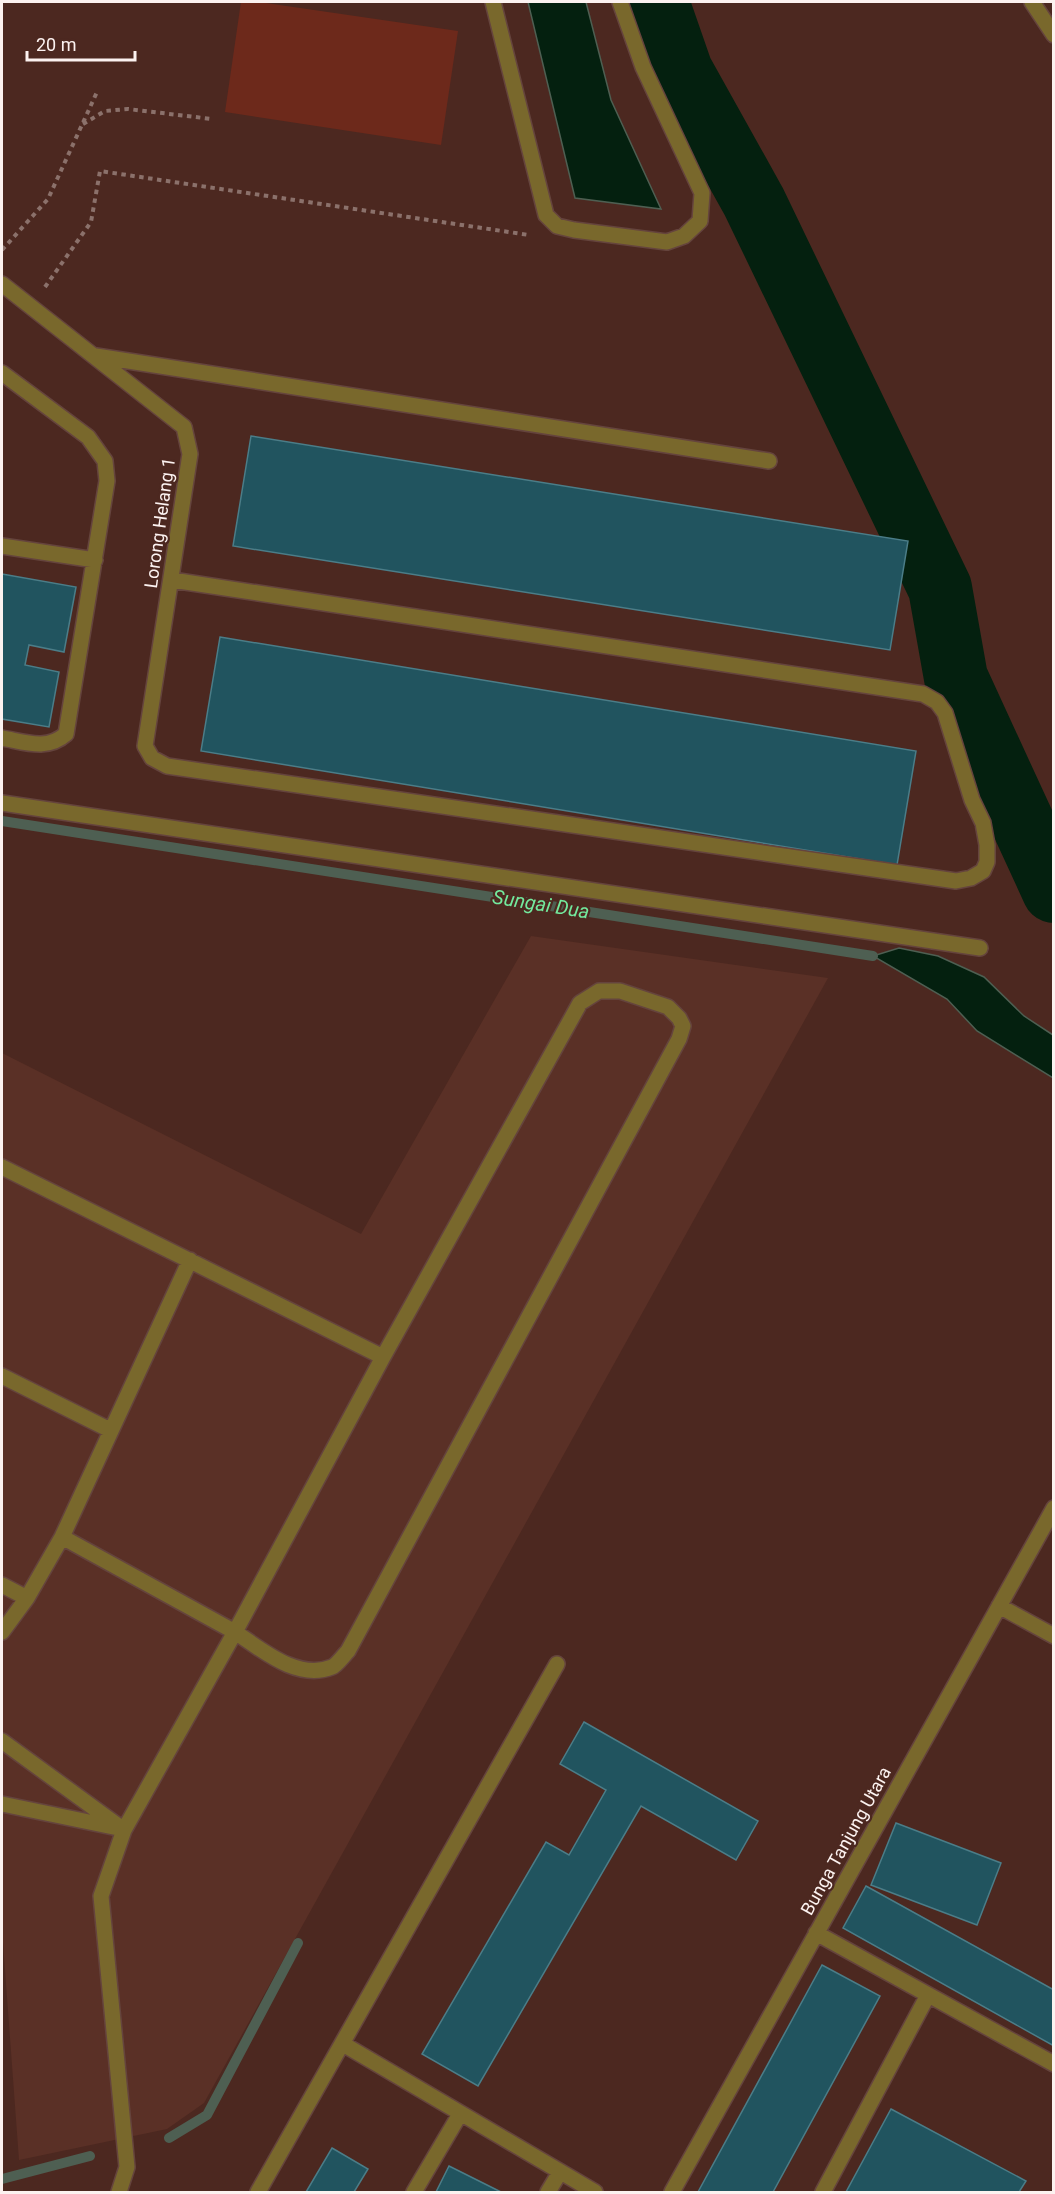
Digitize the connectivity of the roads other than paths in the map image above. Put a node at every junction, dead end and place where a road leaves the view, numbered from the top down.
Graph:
1 (494, 2) edge
2 (620, 2) edge
3 (1032, 2) edge
4 (1053, 35) edge
5 (2, 284) edge
6 (93, 355) junction
7 (2, 373) edge
8 (769, 461) dead end
9 (2, 546) edge
10 (95, 560) junction
11 (172, 580) junction
12 (2, 738) edge
13 (2, 803) edge
14 (980, 948) dead end
15 (2, 1167) edge
16 (190, 1260) junction
17 (383, 1357) junction
18 (2, 1376) edge
19 (110, 1430) junction
20 (1053, 1508) edge
21 (62, 1537) junction
22 (2, 1586) edge
23 (27, 1598) junction
24 (999, 1606) junction
25 (2, 1632) edge
26 (235, 1632) junction
27 (1053, 1636) edge
28 (557, 1664) dead end
29 (2, 1741) edge
30 (2, 1804) edge
31 (124, 1830) junction
32 (816, 1933) junction
33 (928, 1995) junction
34 (343, 2044) junction
35 (1053, 2064) edge
36 (460, 2114) junction
37 (560, 2172) junction
38 (119, 2193) edge
39 (258, 2193) edge
40 (414, 2193) edge
41 (548, 2193) edge
42 (595, 2193) edge
43 (672, 2193) edge
44 (823, 2193) edge

1 - 2 street
3 - 4 street
5 - 6 street, Lorong Helang 1
6 - 8 street
6 - 11 street, Lorong Helang 1
7 - 10 street
9 - 10 street
10 - 12 street
11 - 11 street, Lorong Helang 1
13 - 14 street
15 - 16 street
16 - 17 street
16 - 19 street
17 - 26 street
17 - 26 street
18 - 19 street
19 - 21 street
20 - 24 street, Bunga Tanjung Utara
21 - 23 street
21 - 26 street
22 - 23 street
23 - 25 street
24 - 27 street
24 - 32 street, Bunga Tanjung Utara
26 - 31 street
28 - 34 street
29 - 31 street
30 - 31 street
31 - 38 street
32 - 33 street
32 - 43 street, Bunga Tanjung Utara
33 - 35 street
33 - 44 street
34 - 36 street
34 - 39 street
36 - 37 street
36 - 40 street
37 - 41 street
37 - 42 street

